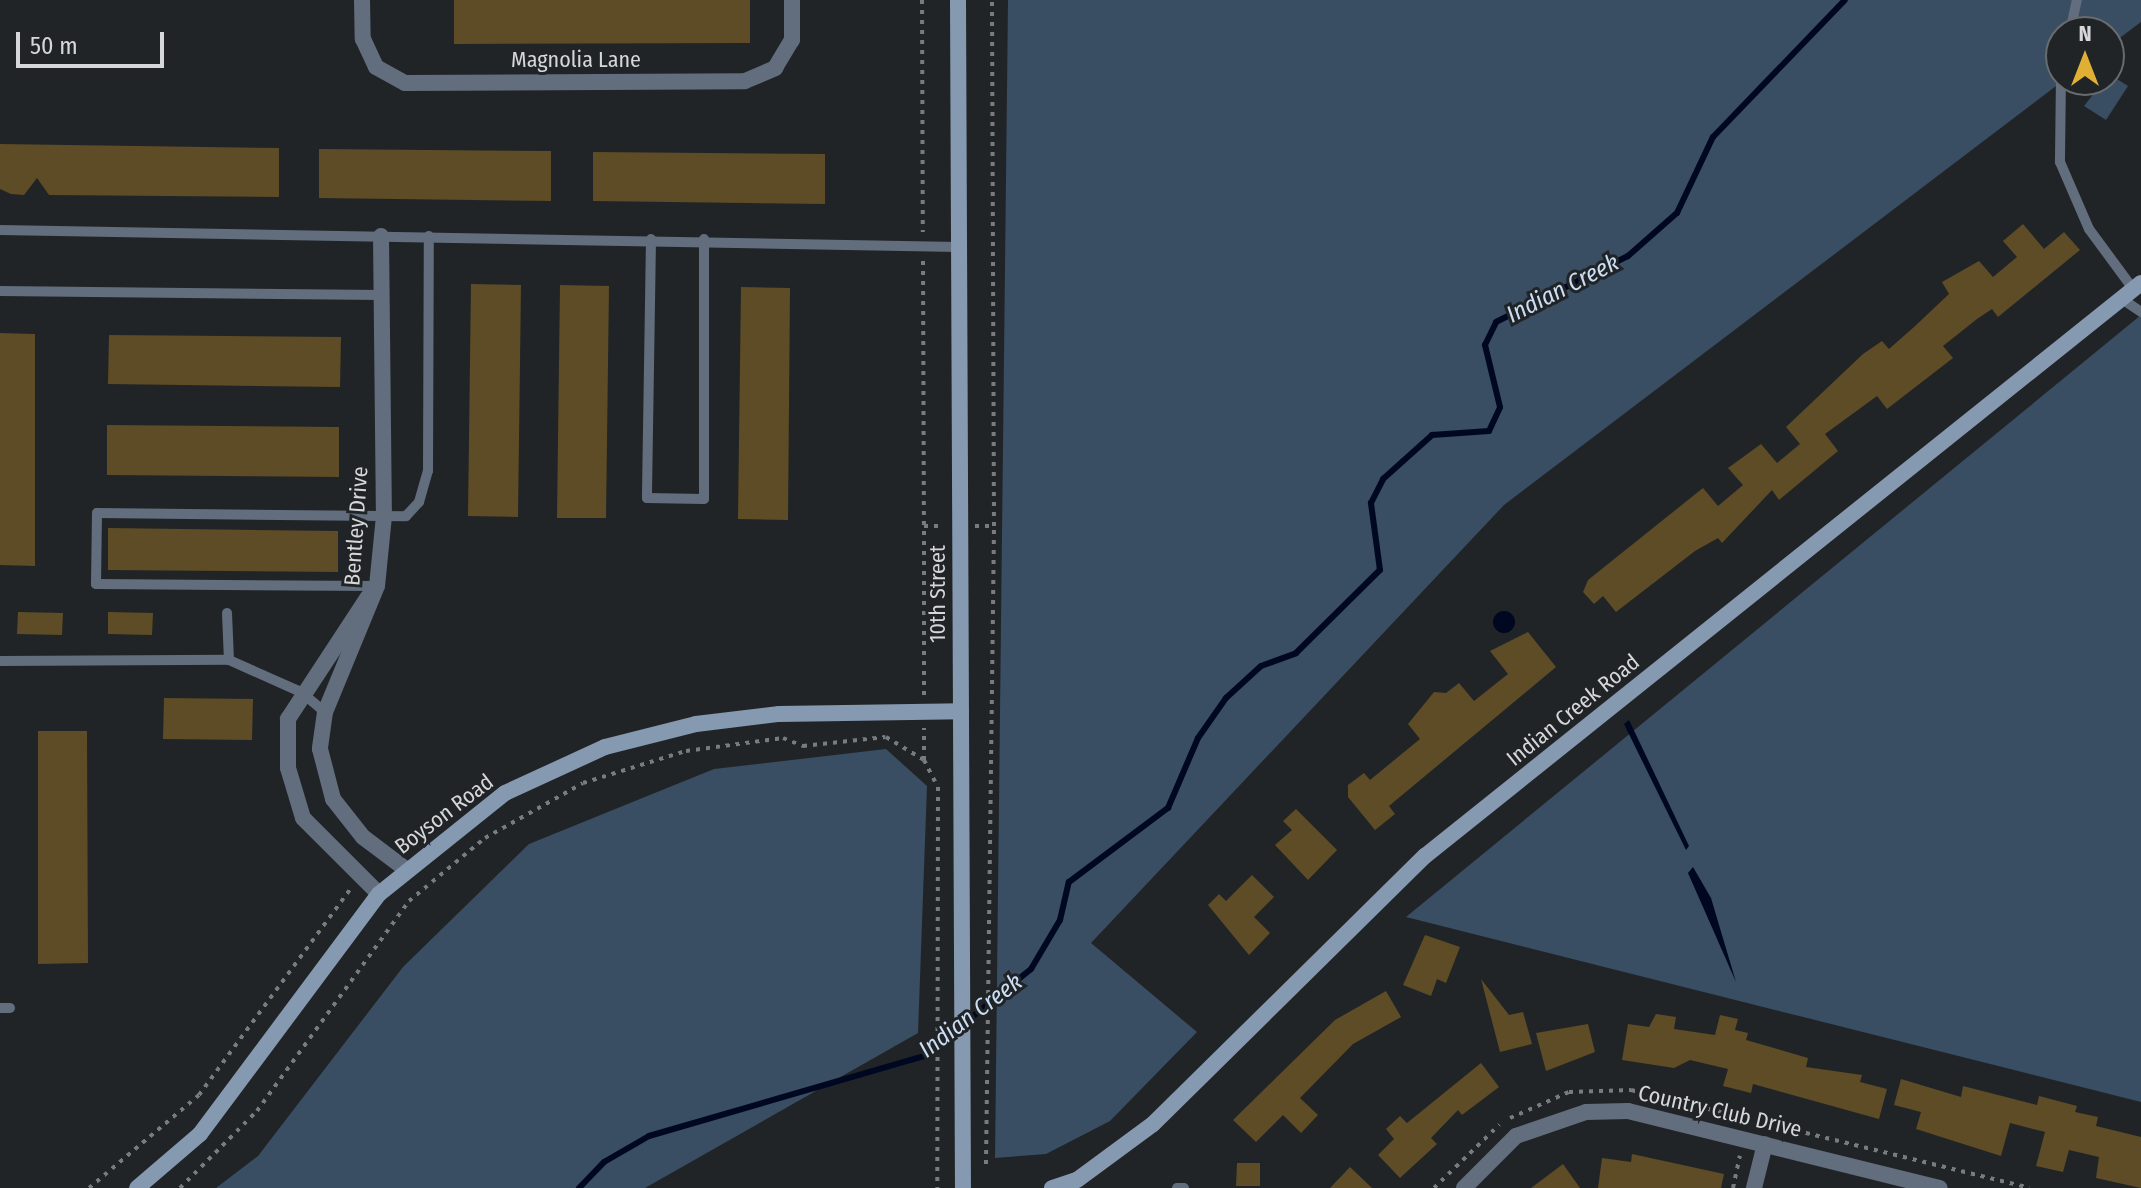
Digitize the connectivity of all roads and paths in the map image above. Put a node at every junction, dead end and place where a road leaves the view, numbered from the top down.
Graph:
1 (362, 0) edge
2 (792, 0) edge
3 (958, 0) edge
4 (992, 0) edge
5 (2061, 96) edge
6 (0, 230) edge
7 (381, 236) junction
8 (429, 236) junction
9 (651, 239) junction
10 (704, 239) junction
11 (959, 247) junction
12 (0, 291) edge
13 (2132, 291) edge
14 (382, 295) junction
15 (2141, 312) edge
16 (384, 516) junction
17 (939, 526) dead end
18 (978, 526) dead end
19 (994, 526) junction
20 (377, 586) junction
21 (227, 613) dead end
22 (229, 660) junction
23 (0, 661) edge
24 (924, 679) dead end
25 (301, 692) junction
26 (961, 711) junction
27 (325, 712) junction
28 (407, 870) junction
29 (359, 877) junction
30 (379, 894) junction
31 (1765, 1144) junction
32 (1729, 1153) dead end
33 (986, 1164) dead end
34 (89, 1188) edge
35 (137, 1188) edge
36 (180, 1188) edge
37 (937, 1188) edge
38 (963, 1188) edge
39 (1052, 1188) edge
40 (1177, 1188) edge
41 (1184, 1188) edge
42 (1464, 1188) edge
43 (1733, 1188) edge
44 (1754, 1188) edge
45 (1940, 1188) edge

1 - 2 street, Magnolia Lane
3 - 11 street, 10th Street
4 - 19 path
5 - 13 lane
6 - 7 lane
7 - 8 lane
7 - 14 street, Bentley Drive
8 - 9 lane
8 - 16 lane
9 - 10 lane
9 - 10 lane
10 - 11 lane
11 - 26 street, 10th Street
12 - 14 lane
13 - 15 lane
13 - 39 street, Indian Creek Road
14 - 16 street, Bentley Drive
16 - 20 street, Bentley Drive
16 - 20 lane
17 - 24 path
18 - 19 path
19 - 33 path
20 - 25 street
20 - 27 street, Bentley Drive
21 - 22 lane
22 - 23 lane
22 - 25 lane
25 - 27 lane
25 - 29 street
26 - 28 street, Boyson Road
26 - 38 street, 10th Street
27 - 28 street, Bentley Drive
28 - 30 street, Boyson Road
29 - 30 street
29 - 34 path
30 - 35 street, Boyson Road
31 - 42 street, Country Club Drive
31 - 44 street
31 - 45 street, Country Club Drive
32 - 43 path
36 - 37 path
40 - 41 lane

